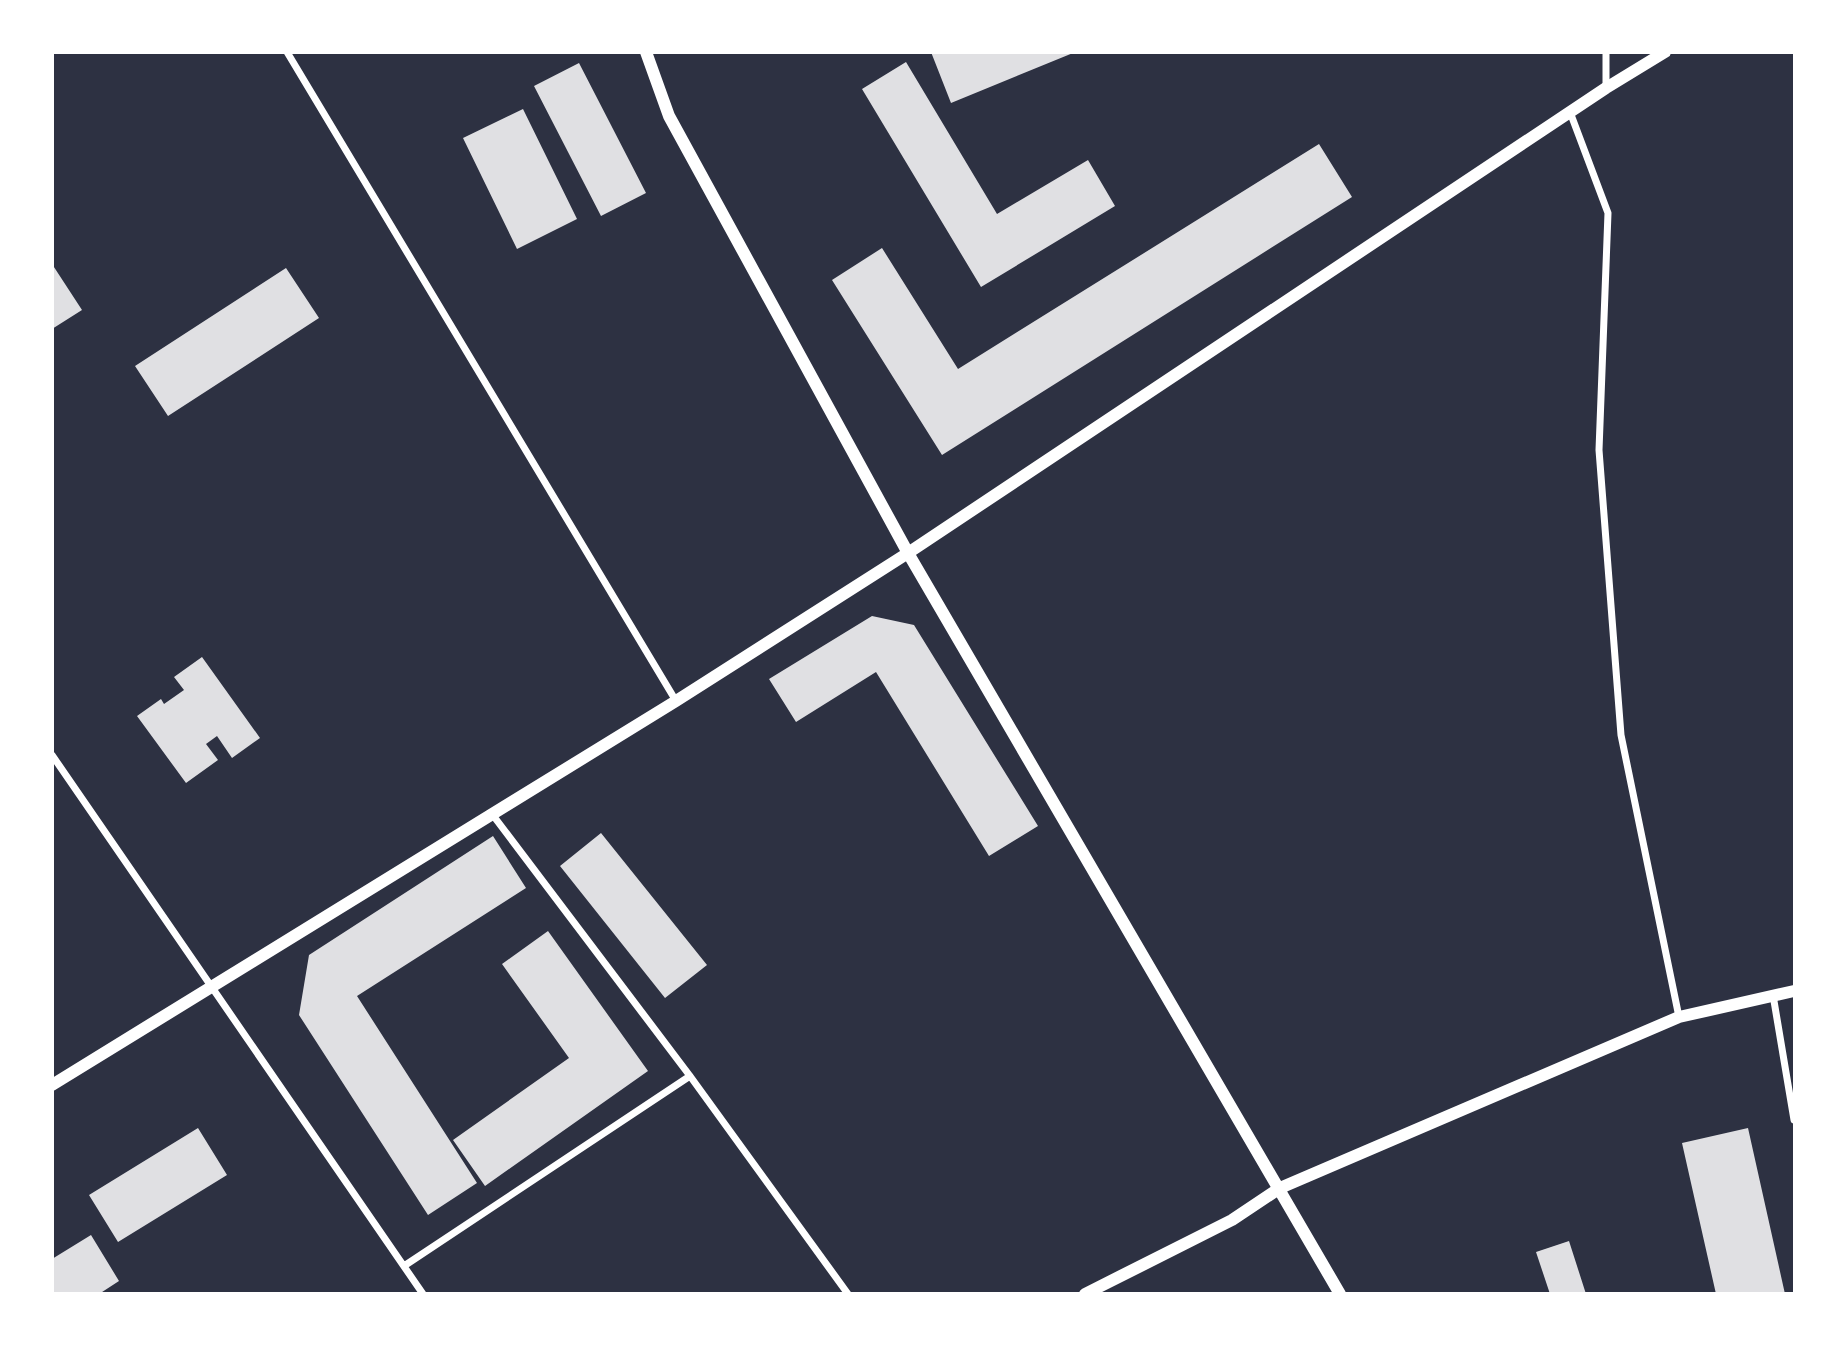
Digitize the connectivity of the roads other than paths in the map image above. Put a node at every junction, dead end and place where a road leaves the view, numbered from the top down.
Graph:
1 (287, 52) edge
2 (646, 52) edge
3 (1606, 52) edge
4 (1665, 52) edge
5 (1606, 88) junction
6 (1570, 112) junction
7 (908, 553) junction
8 (676, 701) junction
9 (52, 755) edge
10 (492, 814) junction
11 (213, 985) junction
12 (1794, 991) edge
13 (1773, 995) junction
14 (1679, 1017) junction
15 (690, 1076) junction
16 (52, 1085) edge
17 (1794, 1120) edge
18 (1280, 1188) junction
19 (404, 1266) junction
20 (423, 1293) edge
21 (848, 1293) edge
22 (1085, 1293) edge
23 (1340, 1293) edge

1 - 8 street
2 - 7 street
3 - 5 street
4 - 5 street
5 - 6 street
6 - 7 street
6 - 14 street
7 - 8 street
7 - 18 street
8 - 10 street
9 - 11 street
10 - 11 street
10 - 15 street
11 - 16 street
11 - 19 street
12 - 13 street
13 - 14 street
13 - 17 street
14 - 18 street
15 - 19 street
15 - 21 street
18 - 22 street
18 - 23 street
19 - 20 street

